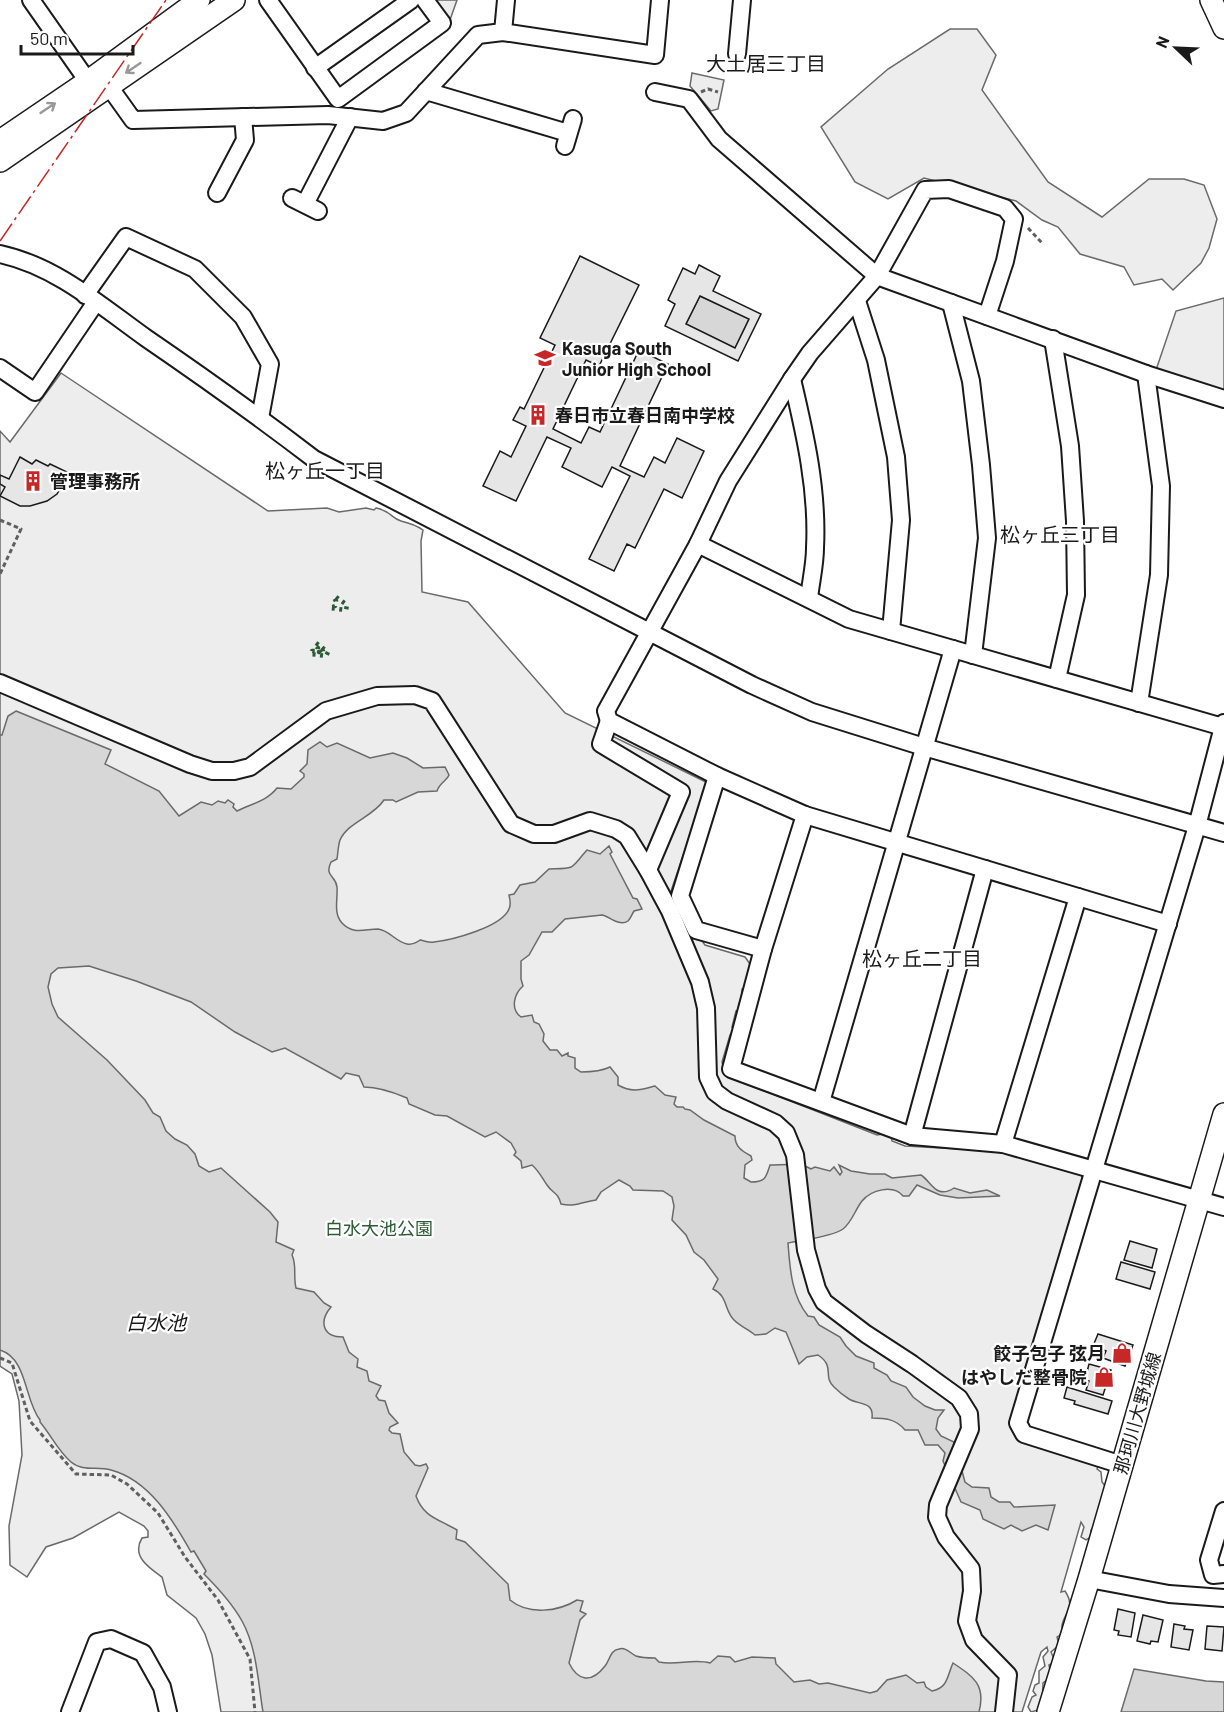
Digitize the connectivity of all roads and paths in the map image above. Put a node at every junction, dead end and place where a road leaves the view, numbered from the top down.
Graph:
1 (31, 0) edge
2 (199, 0) edge
3 (234, 0) edge
4 (268, 0) edge
5 (411, 0) edge
6 (425, 0) edge
7 (506, 0) edge
8 (660, 0) edge
9 (742, 0) edge
10 (1211, 0) edge
11 (1224, 28) edge
12 (503, 32) junction
13 (737, 54) dead end
14 (315, 68) junction
15 (97, 87) junction
16 (426, 91) junction
17 (656, 92) dead end
18 (243, 117) junction
19 (350, 117) junction
20 (568, 132) dead end
21 (0, 141) edge
22 (0, 161) edge
23 (217, 193) dead end
24 (305, 204) dead end
25 (0, 254) edge
26 (877, 276) junction
27 (91, 298) junction
28 (857, 301) junction
29 (951, 303) junction
30 (987, 316) junction
31 (1053, 339) junction
32 (0, 369) edge
33 (1146, 374) junction
34 (792, 379) junction
35 (1224, 399) edge
36 (260, 417) junction
37 (0, 520) edge
38 (698, 544) junction
39 (0, 574) edge
40 (809, 598) junction
41 (649, 631) junction
42 (891, 631) junction
43 (953, 649) junction
44 (973, 655) junction
45 (1057, 679) junction
46 (0, 683) edge
47 (1139, 703) junction
48 (609, 722) junction
49 (1224, 725) edge
50 (924, 747) junction
51 (717, 776) junction
52 (805, 815) junction
53 (1197, 826) junction
54 (1224, 833) edge
55 (896, 842) junction
56 (985, 869) junction
57 (648, 870) junction
58 (1078, 897) junction
59 (1168, 924) junction
60 (763, 949) junction
61 (821, 1102) junction
62 (1224, 1114) edge
63 (912, 1136) junction
64 (1003, 1144) junction
65 (1095, 1169) junction
66 (1199, 1199) junction
67 (1224, 1207) edge
68 (0, 1358) edge
69 (1122, 1465) junction
70 (1224, 1511) edge
71 (1224, 1574) edge
72 (1089, 1579) junction
73 (1224, 1598) edge
74 (70, 1712) edge
75 (168, 1712) edge
76 (255, 1712) edge
77 (1004, 1712) edge
78 (1048, 1712) edge

1 - 15 street
2 - 15 main road
3 -> 15 main road
4 - 14 street
5 - 14 street
6 - 14 street
7 - 12 street
8 - 12 street
9 - 13 street
10 - 11 main road
12 - 16 street
15 - 18 street
21 -> 15 main road
15 - 22 main road
16 - 19 street
16 - 20 street
17 - 26 street
18 - 19 street
18 - 23 street
19 - 24 street
25 - 27 street
26 - 28 street
26 - 29 street
26 - 30 street
27 - 32 street
27 - 36 street
27 - 36 street
28 - 34 street
28 - 42 street
29 - 30 street
29 - 44 street
30 - 31 street
31 - 33 street
31 - 45 street
33 - 35 street
33 - 47 street
34 - 38 street
34 - 40 street
36 - 41 street
37 - 39 path
38 - 40 street
38 - 41 street
40 - 42 street
41 - 48 street
41 - 50 street
42 - 43 street
43 - 44 street
43 - 50 street
44 - 45 street
45 - 47 street
46 - 57 street
47 - 49 street
48 - 51 street
48 - 57 street
49 - 53 street
50 - 53 street
50 - 55 street
51 - 52 street
51 - 60 street
52 - 55 street
52 - 60 street
53 - 54 street
53 - 59 street
55 - 56 street
55 - 61 street
56 - 58 street
56 - 63 street
57 - 77 street
58 - 59 street
58 - 64 street
59 - 65 street
60 - 61 street
61 - 63 street
62 - 66 main road, 那珂川大野城線
63 - 64 street
64 - 65 street
65 - 66 street
65 - 69 street
66 - 67 street
66 - 69 main road, 那珂川大野城線
68 - 76 path
69 - 72 main road, 那珂川大野城線
70 - 71 street
72 - 73 street
72 - 78 main road, 那珂川大野城線
74 - 75 street

